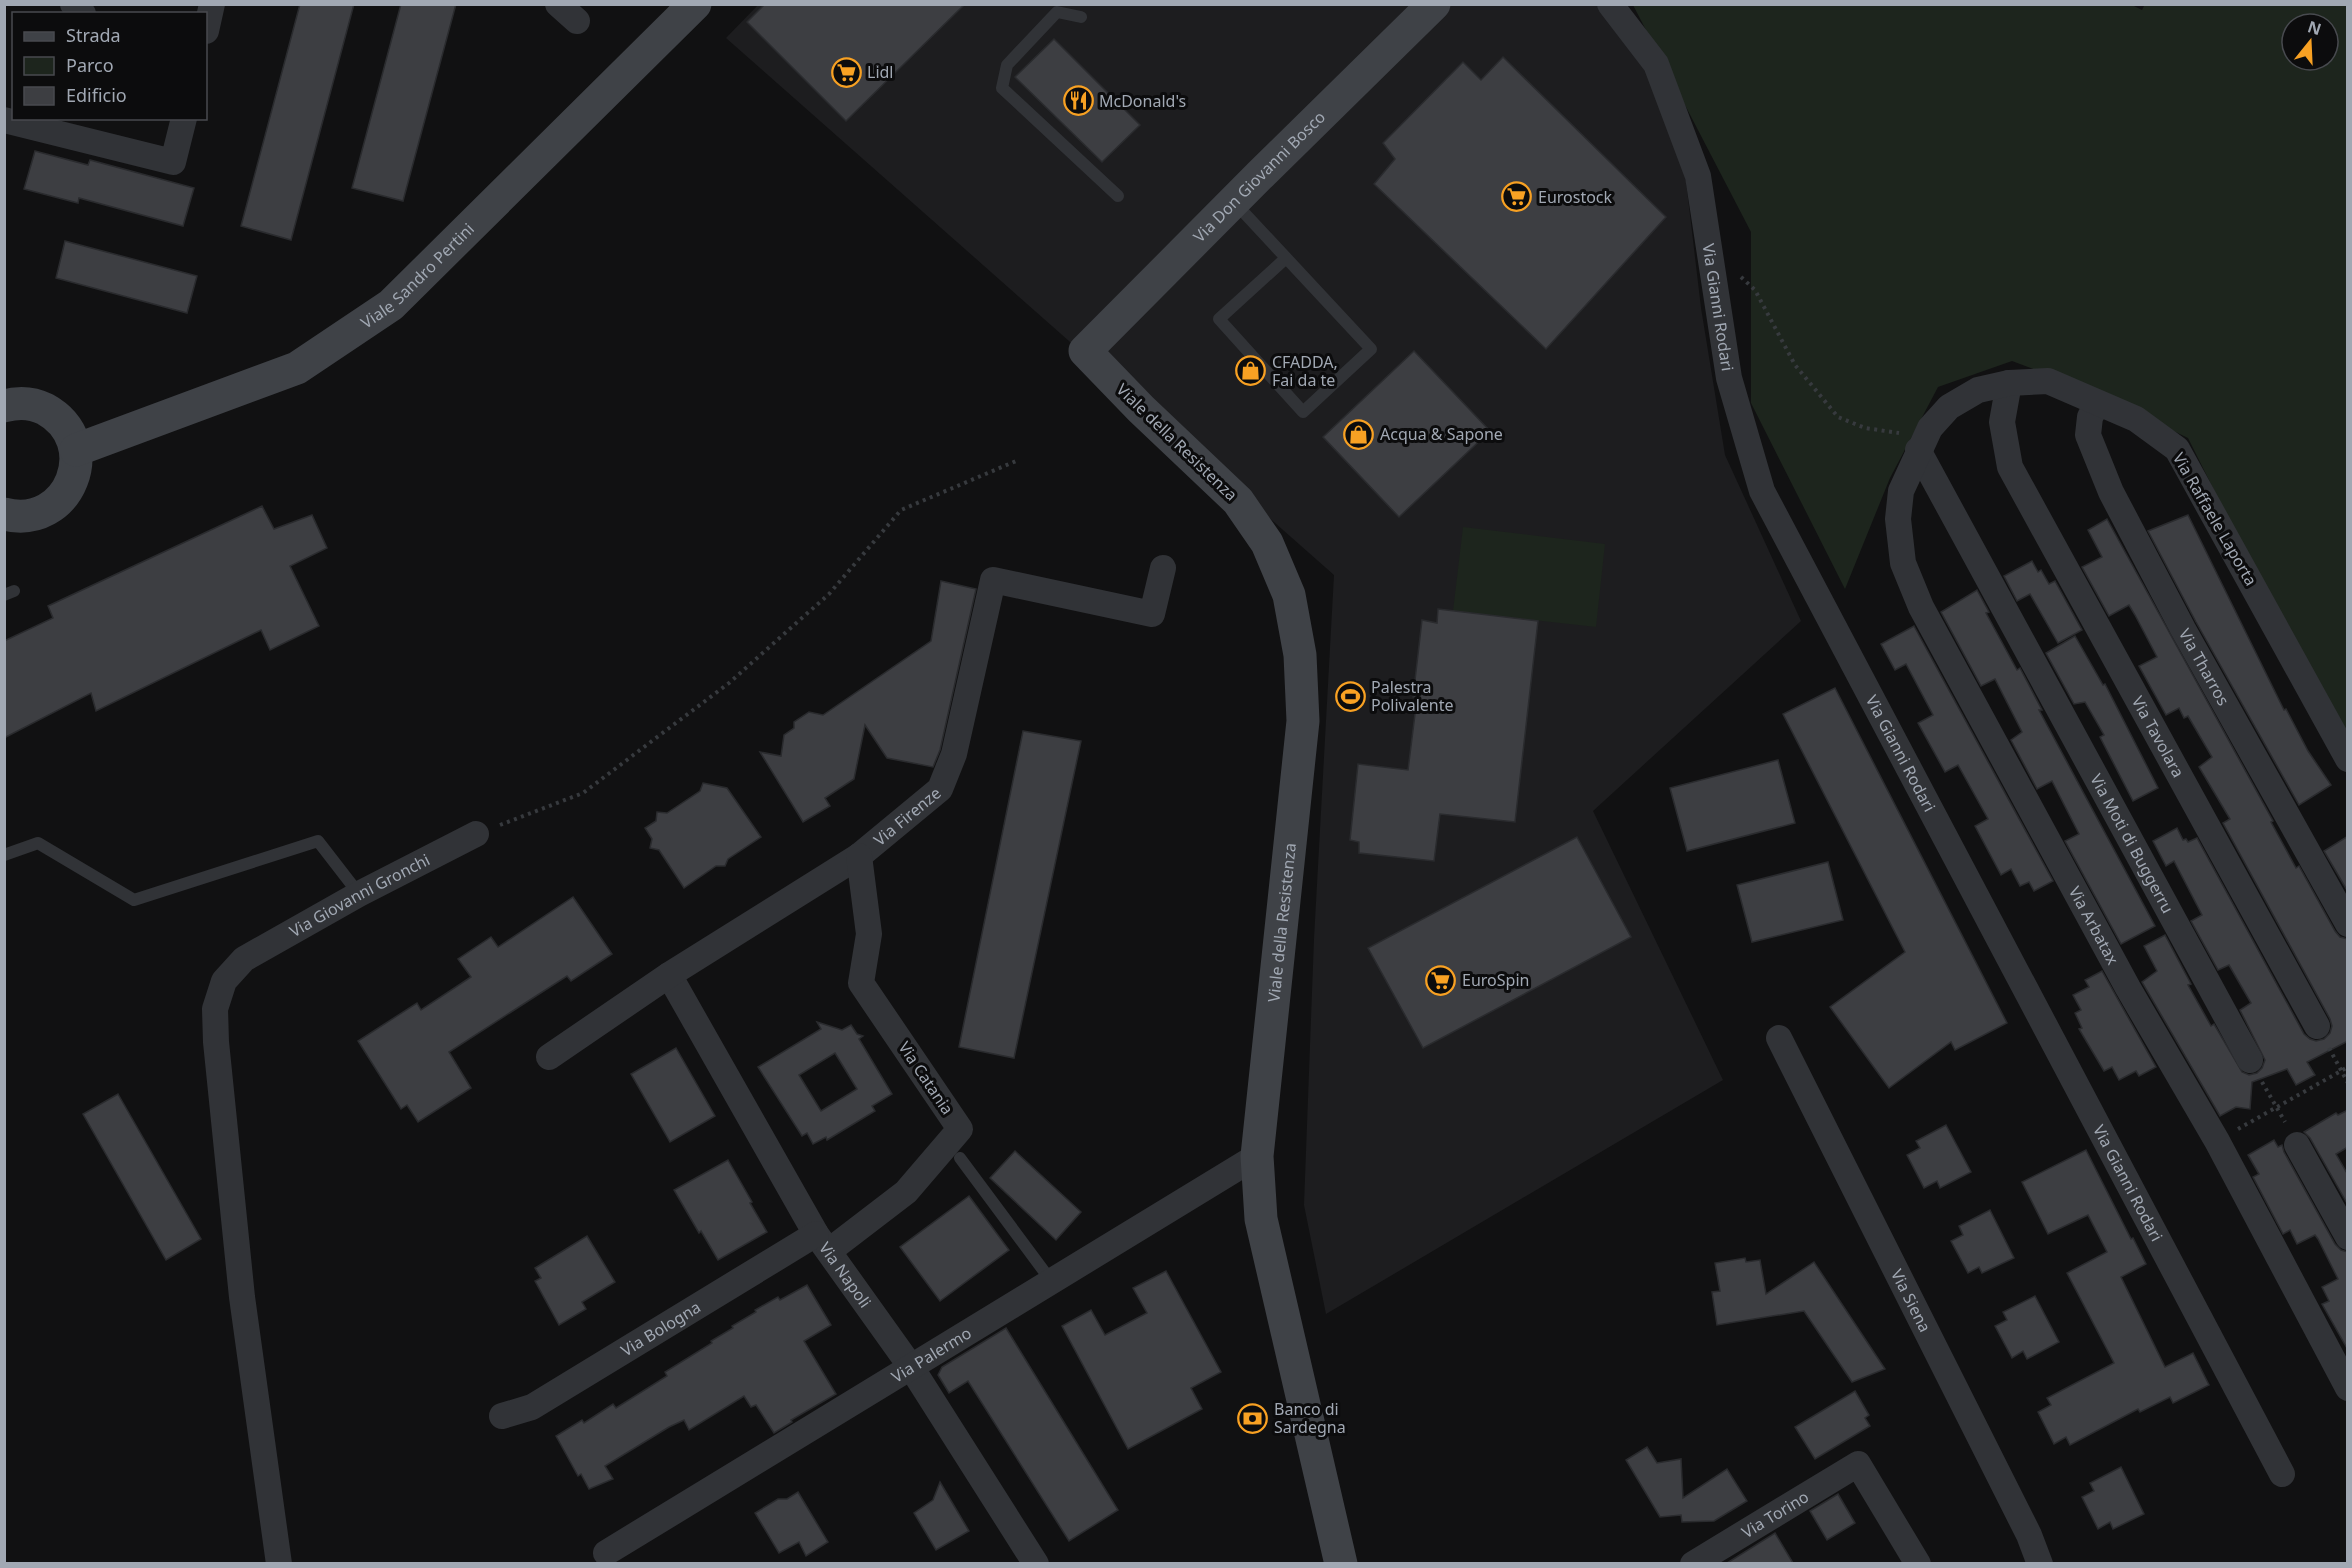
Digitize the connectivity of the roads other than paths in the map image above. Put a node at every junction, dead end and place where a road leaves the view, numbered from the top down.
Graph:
1 (212, 4) edge
2 (558, 4) edge
3 (695, 4) edge
4 (1434, 4) edge
5 (1610, 4) edge
6 (1081, 17) dead end
7 (577, 21) dead end
8 (207, 26) edge
9 (4, 120) edge
10 (184, 120) edge
11 (1119, 196) dead end
12 (1235, 203) junction
13 (1286, 258) junction
14 (1085, 351) joint
15 (2009, 383) junction
16 (2098, 403) junction
17 (4, 406) edge
18 (1924, 439) junction
19 (76, 450) junction
20 (4, 514) edge
21 (1163, 568) dead end
22 (2348, 759) edge
23 (476, 834) road end
24 (4, 855) edge
25 (859, 856) junction
26 (359, 894) junction
27 (2348, 924) edge
28 (669, 975) junction
29 (2317, 1026) road end
30 (1779, 1038) dead end
31 (549, 1057) dead end
32 (2250, 1060) road end
33 (2297, 1146) road end
34 (1257, 1156) junction
35 (960, 1158) dead end
36 (2348, 1237) edge
37 (822, 1242) junction
38 (1052, 1282) junction
39 (911, 1368) junction
40 (2348, 1388) edge
41 (502, 1416) dead end
42 (2282, 1474) dead end
43 (606, 1552) dead end
44 (1726, 1555) edge
45 (279, 1563) edge
46 (1036, 1563) edge
47 (1341, 1563) edge
48 (1693, 1563) edge
49 (1918, 1563) edge
50 (2040, 1563) edge

1 - 8 street
2 - 7 street
3 - 19 main road, Viale Sandro Pertini
4 - 12 main road, Via Don Giovanni Bosco
5 - 42 street, Via Gianni Rodari
6 - 11 lane
9 - 10 street
12 - 13 lane
12 - 14 main road, Via Don Giovanni Bosco
13 - 13 lane
14 - 34 main road, Viale della Resistenza
15 - 16 street, Via Raffaele Laporta
15 - 18 street, Via Raffaele Laporta
15 - 29 street, Via Tavolara
16 - 22 street, Via Raffaele Laporta
16 - 27 street, Via Tharros
17 - 19 main road
18 - 32 street, Via Moti di Buggerru
18 - 40 street, Via Arbatax
19 - 20 main road
21 - 25 street, Via Firenze
23 - 26 street, Via Giovanni Gronchi
24 - 26 lane
25 - 28 street, Via Firenze
25 - 37 street, Via Catania
26 - 45 street, Via Giovanni Gronchi
28 - 31 street, Via Firenze
28 - 37 street, Via Napoli
30 - 50 street, Via Siena
33 - 36 street
34 - 38 street, Via Palermo
34 - 47 main road, Viale della Resistenza
35 - 38 lane
37 - 39 street, Via Napoli
37 - 41 street, Via Bologna
38 - 39 street, Via Palermo
39 - 43 street, Via Palermo
39 - 46 street, Via Napoli
44 - 48 street, Via Torino
44 - 49 street, Via Torino

